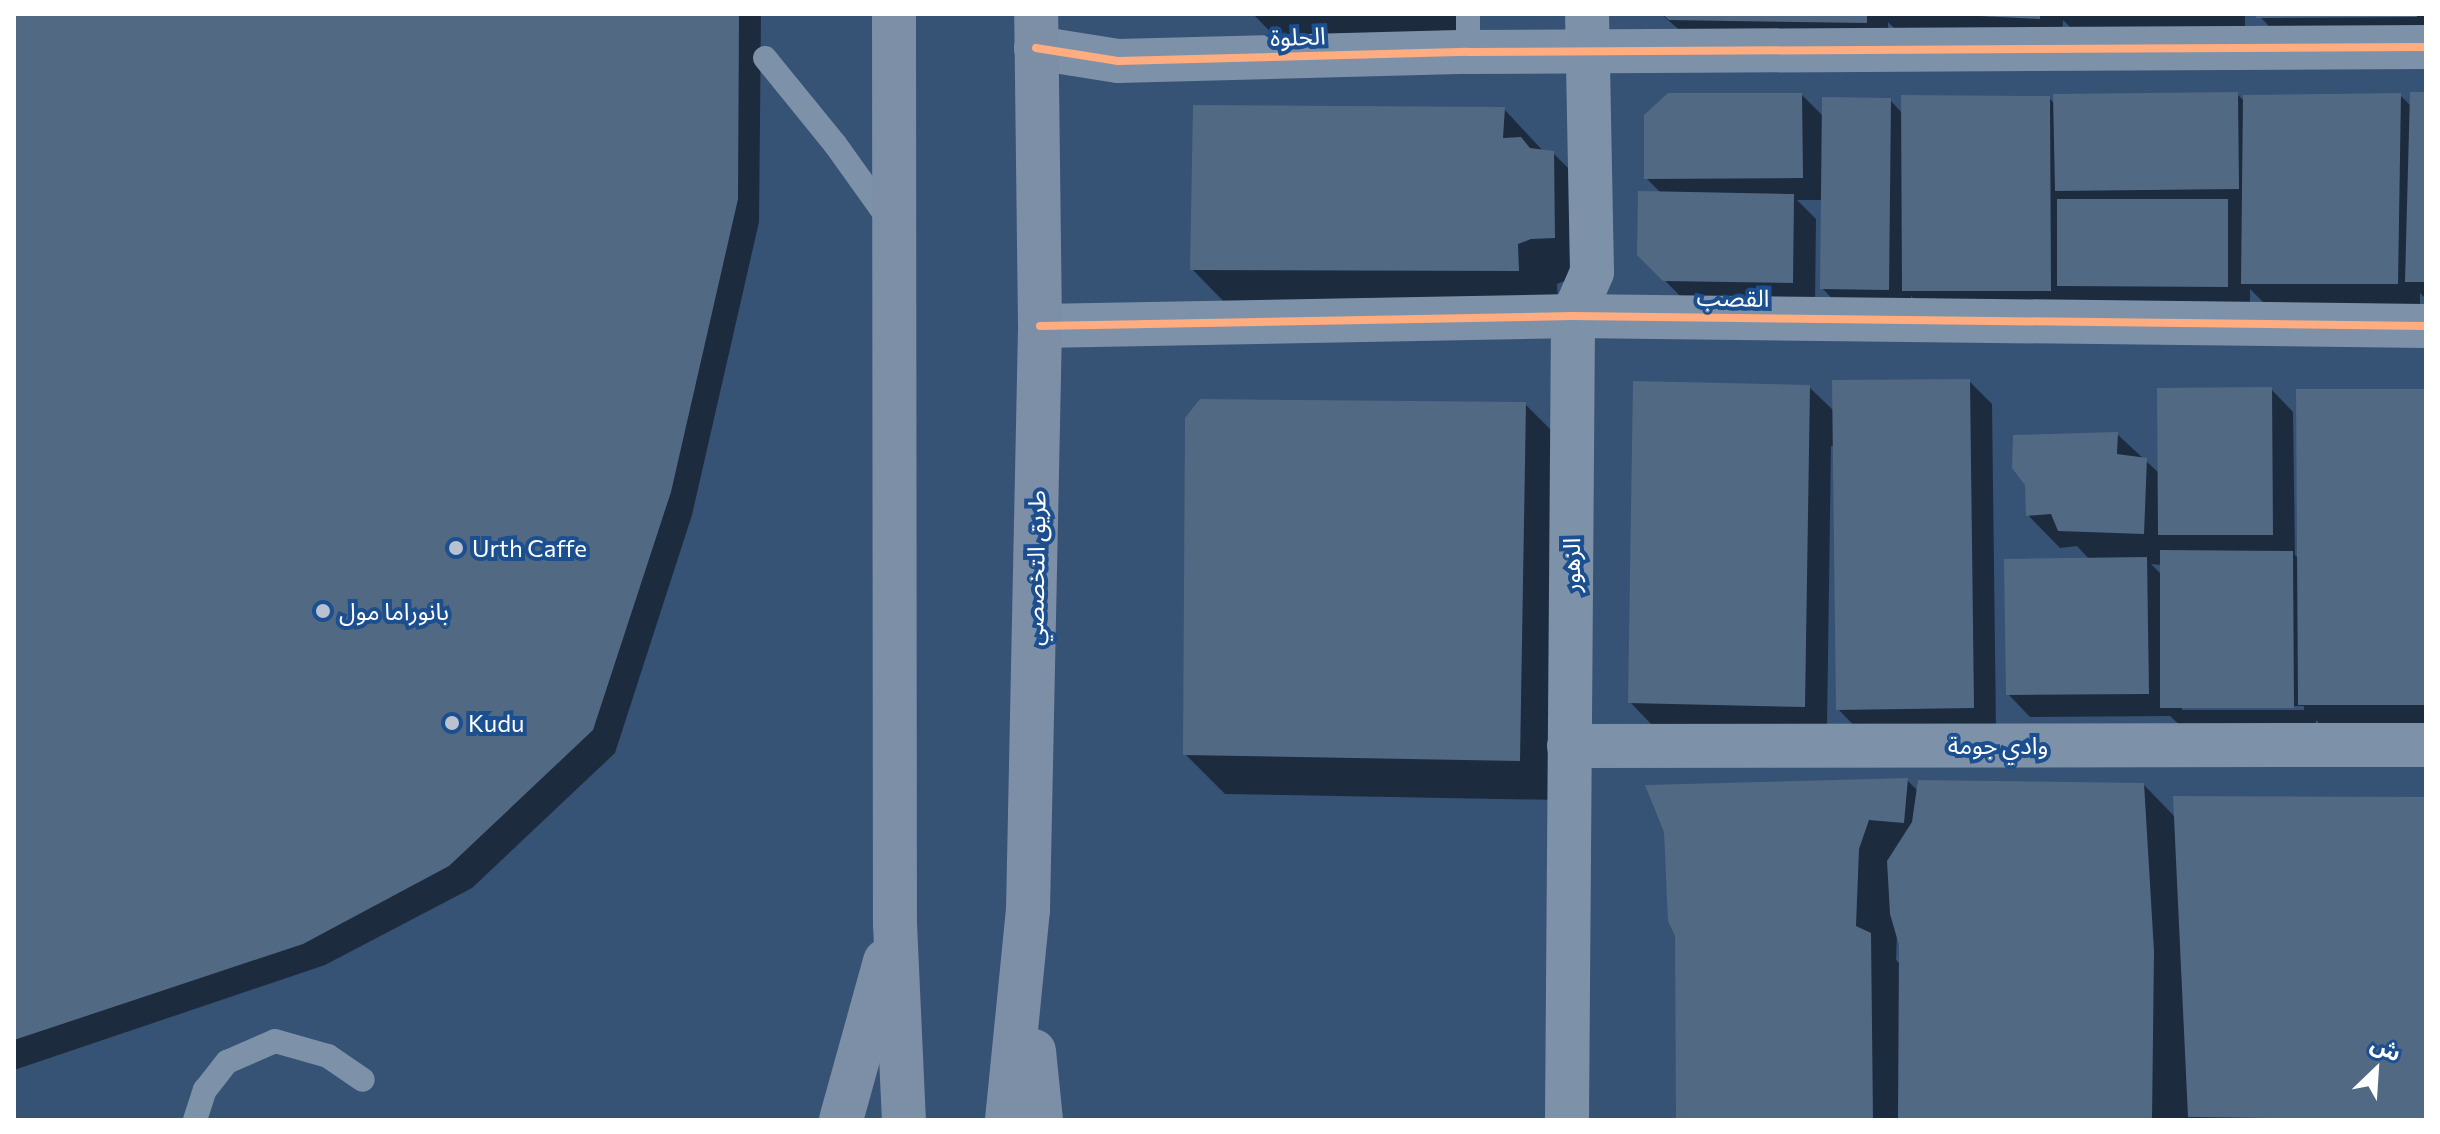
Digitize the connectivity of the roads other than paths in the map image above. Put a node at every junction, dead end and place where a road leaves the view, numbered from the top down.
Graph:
1 (894, 14) edge
2 (1036, 31) edge
3 (1587, 32) edge
4 (1468, 33) edge
5 (2426, 47) edge
6 (765, 58) dead end
7 (897, 230) junction
8 (1573, 316) junction
9 (1040, 326) junction
10 (2426, 326) edge
11 (2426, 745) edge
12 (1569, 746) junction
13 (1028, 910) junction
14 (895, 924) junction
15 (363, 1080) dead end
16 (905, 1116) edge
17 (195, 1120) edge
18 (841, 1120) edge
19 (1007, 1120) edge
20 (1041, 1120) edge
21 (1567, 1120) edge

1 - 7 main road
2 - 4 street, الحلوة
2 - 9 main road, طريق التخصصي
3 - 4 street, الحلوة
3 - 5 street, الحلوة
3 - 8 street, الزهور
6 - 7 lane
7 - 14 main road
8 - 9 street, القصب
8 - 10 street, القصب
8 - 12 street, الزهور
9 - 13 main road, طريق التخصصي
11 - 12 street, وادي جومة
12 - 21 street, الزهور
13 - 19 main road, طريق التخصصي
13 - 20 main road
14 - 16 main road
14 - 18 main road
15 - 17 lane

